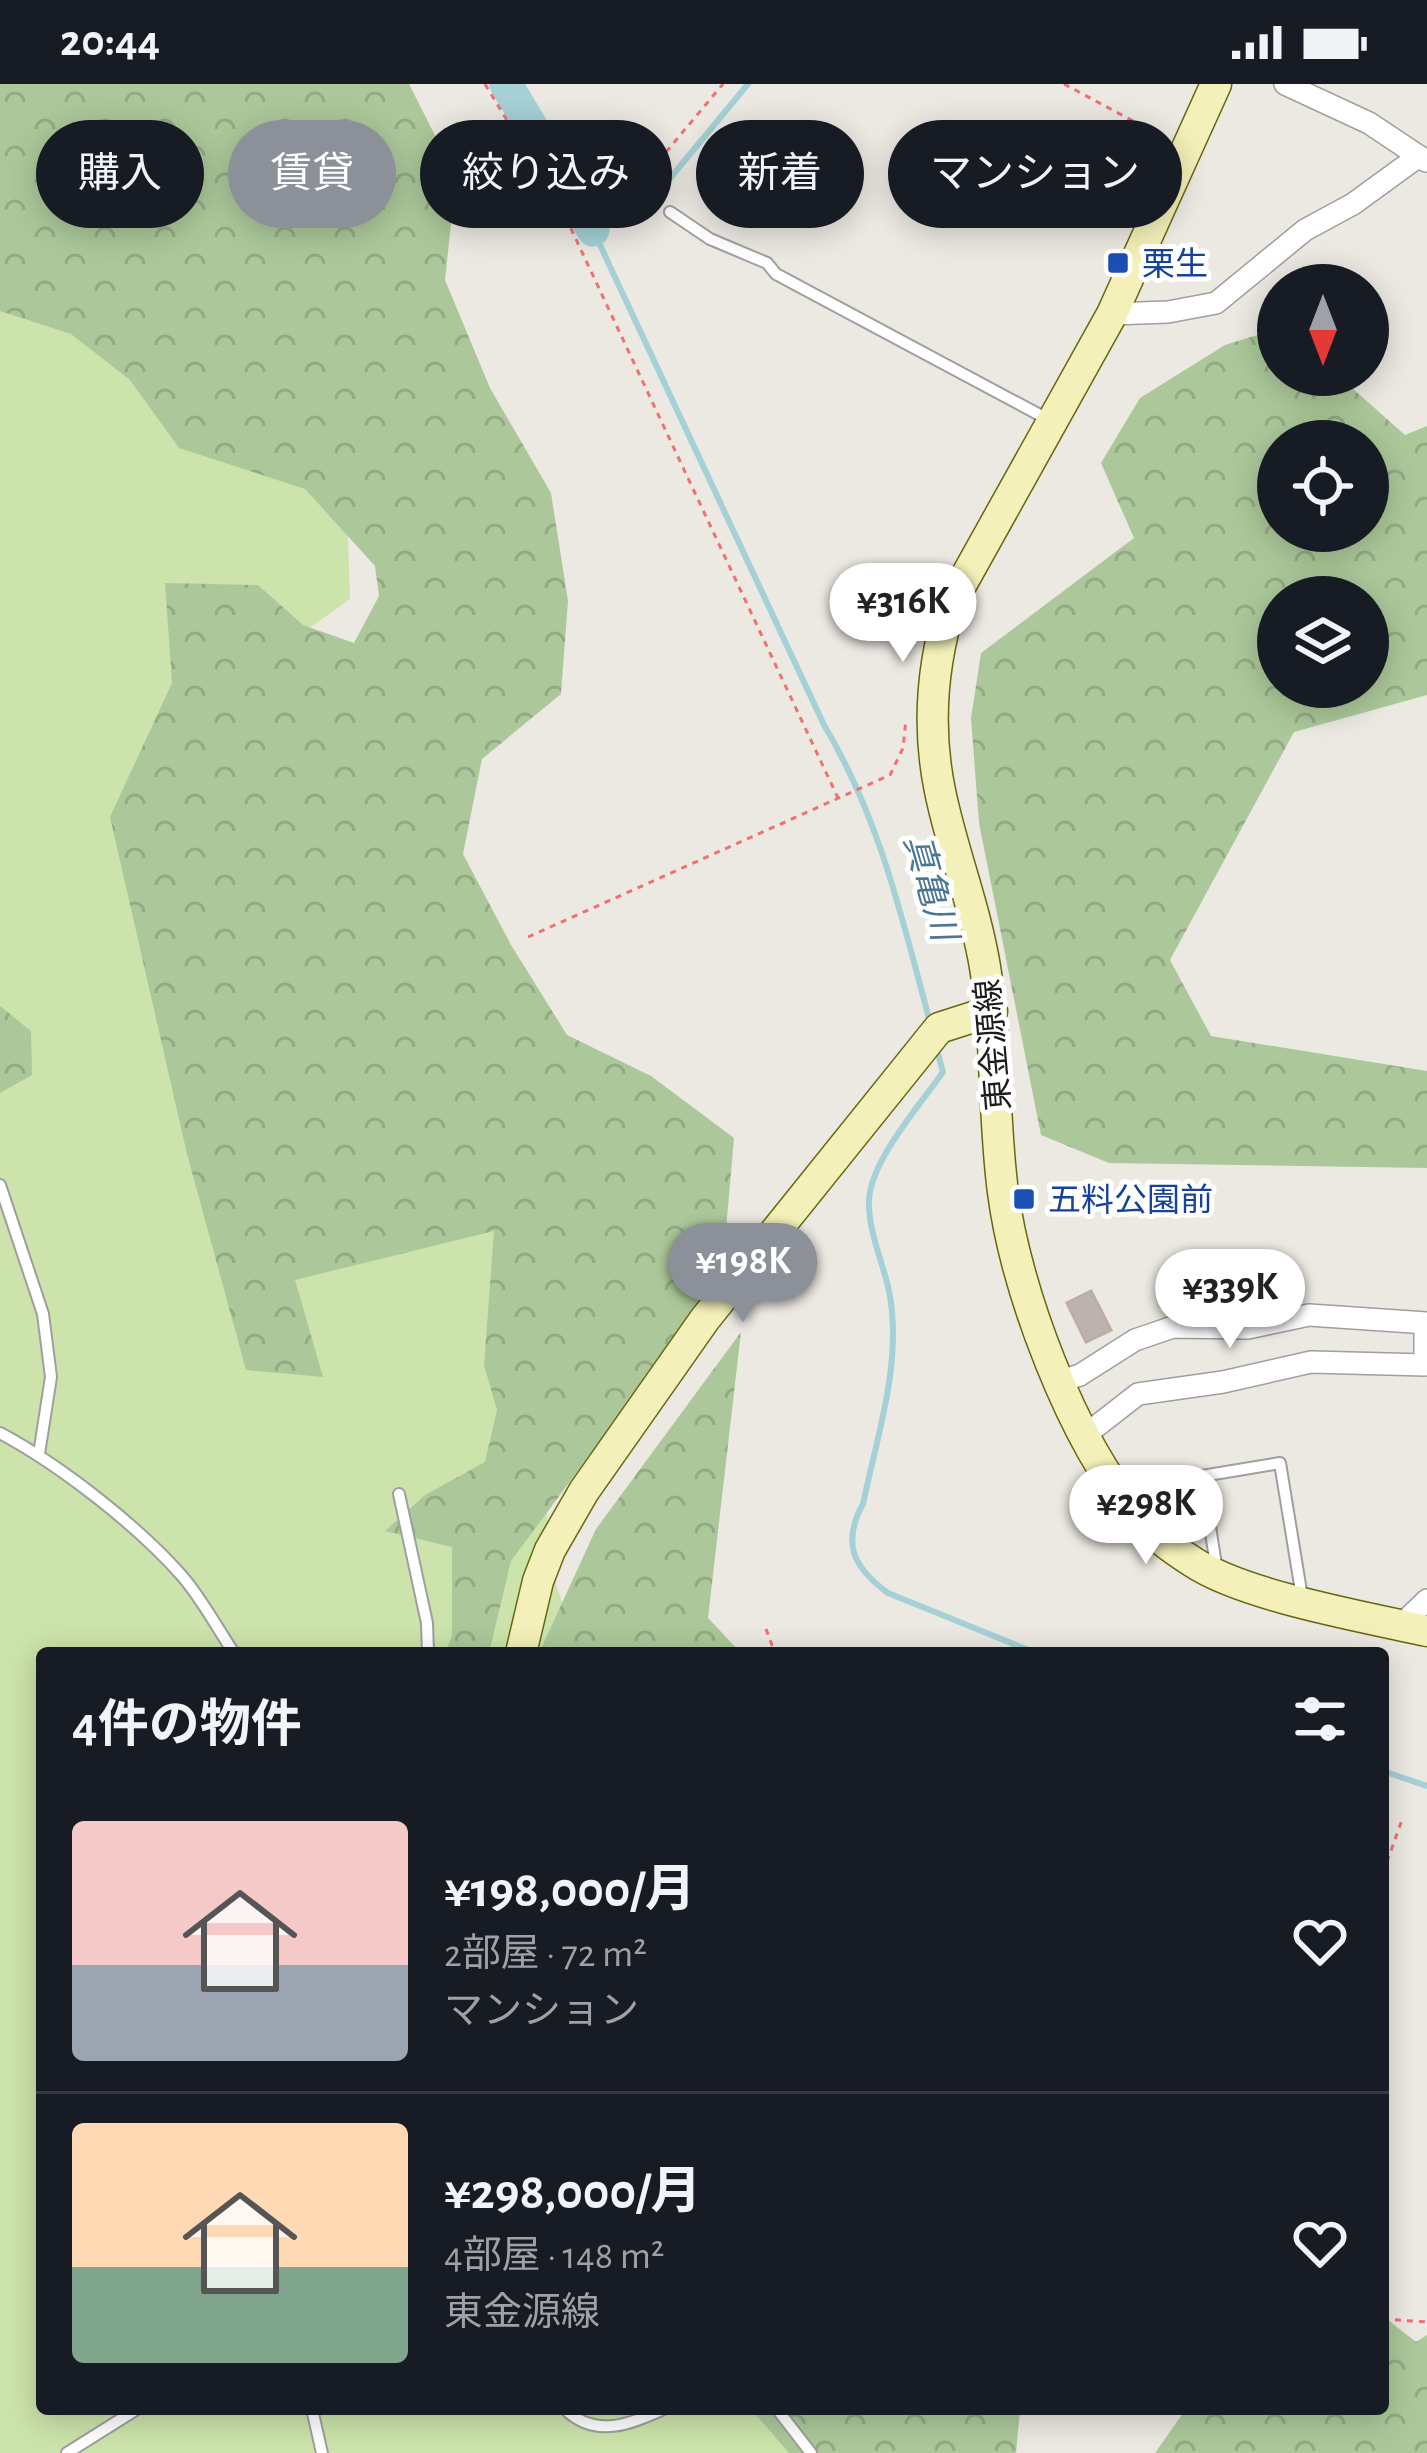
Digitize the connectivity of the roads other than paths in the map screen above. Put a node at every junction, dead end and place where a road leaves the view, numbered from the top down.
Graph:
1 (1216, 84) edge
2 (1285, 84) edge
3 (1423, 159) edge
4 (672, 213) edge
5 (1112, 314) junction
6 (1054, 423) junction
7 (992, 1011) junction
8 (0, 1185) edge
9 (1426, 1323) edge
10 (1061, 1381) junction
11 (0, 1433) edge
12 (1084, 1436) junction
13 (40, 1454) junction
14 (399, 1495) dead end
15 (1218, 1574) junction
16 (1302, 1600) junction
17 (1427, 1600) edge
18 (1414, 1628) edge
19 (230, 1647) edge
20 (428, 1647) edge
21 (522, 1647) edge
22 (127, 2415) edge
23 (313, 2415) edge
24 (572, 2415) edge
25 (651, 2415) edge
26 (781, 2415) edge
27 (807, 2452) edge
28 (67, 2453) edge
29 (322, 2453) edge

1 - 5 main road, 東金源線
2 - 3 street
3 - 5 street
4 - 6 lane
5 - 6 main road, 東金源線
6 - 7 main road, 東金源線
7 - 10 main road, 東金源線
7 - 21 main road
8 - 13 lane
9 - 10 street
9 - 12 street
10 - 12 main road, 東金源線
11 - 13 lane
12 - 15 main road, 東金源線
13 - 19 lane
14 - 20 lane
15 - 16 main road, 東金源線
15 - 16 lane
16 - 18 main road, 東金源線
17 - 18 street
22 - 28 lane
23 - 29 lane
24 - 25 lane
26 - 27 lane

